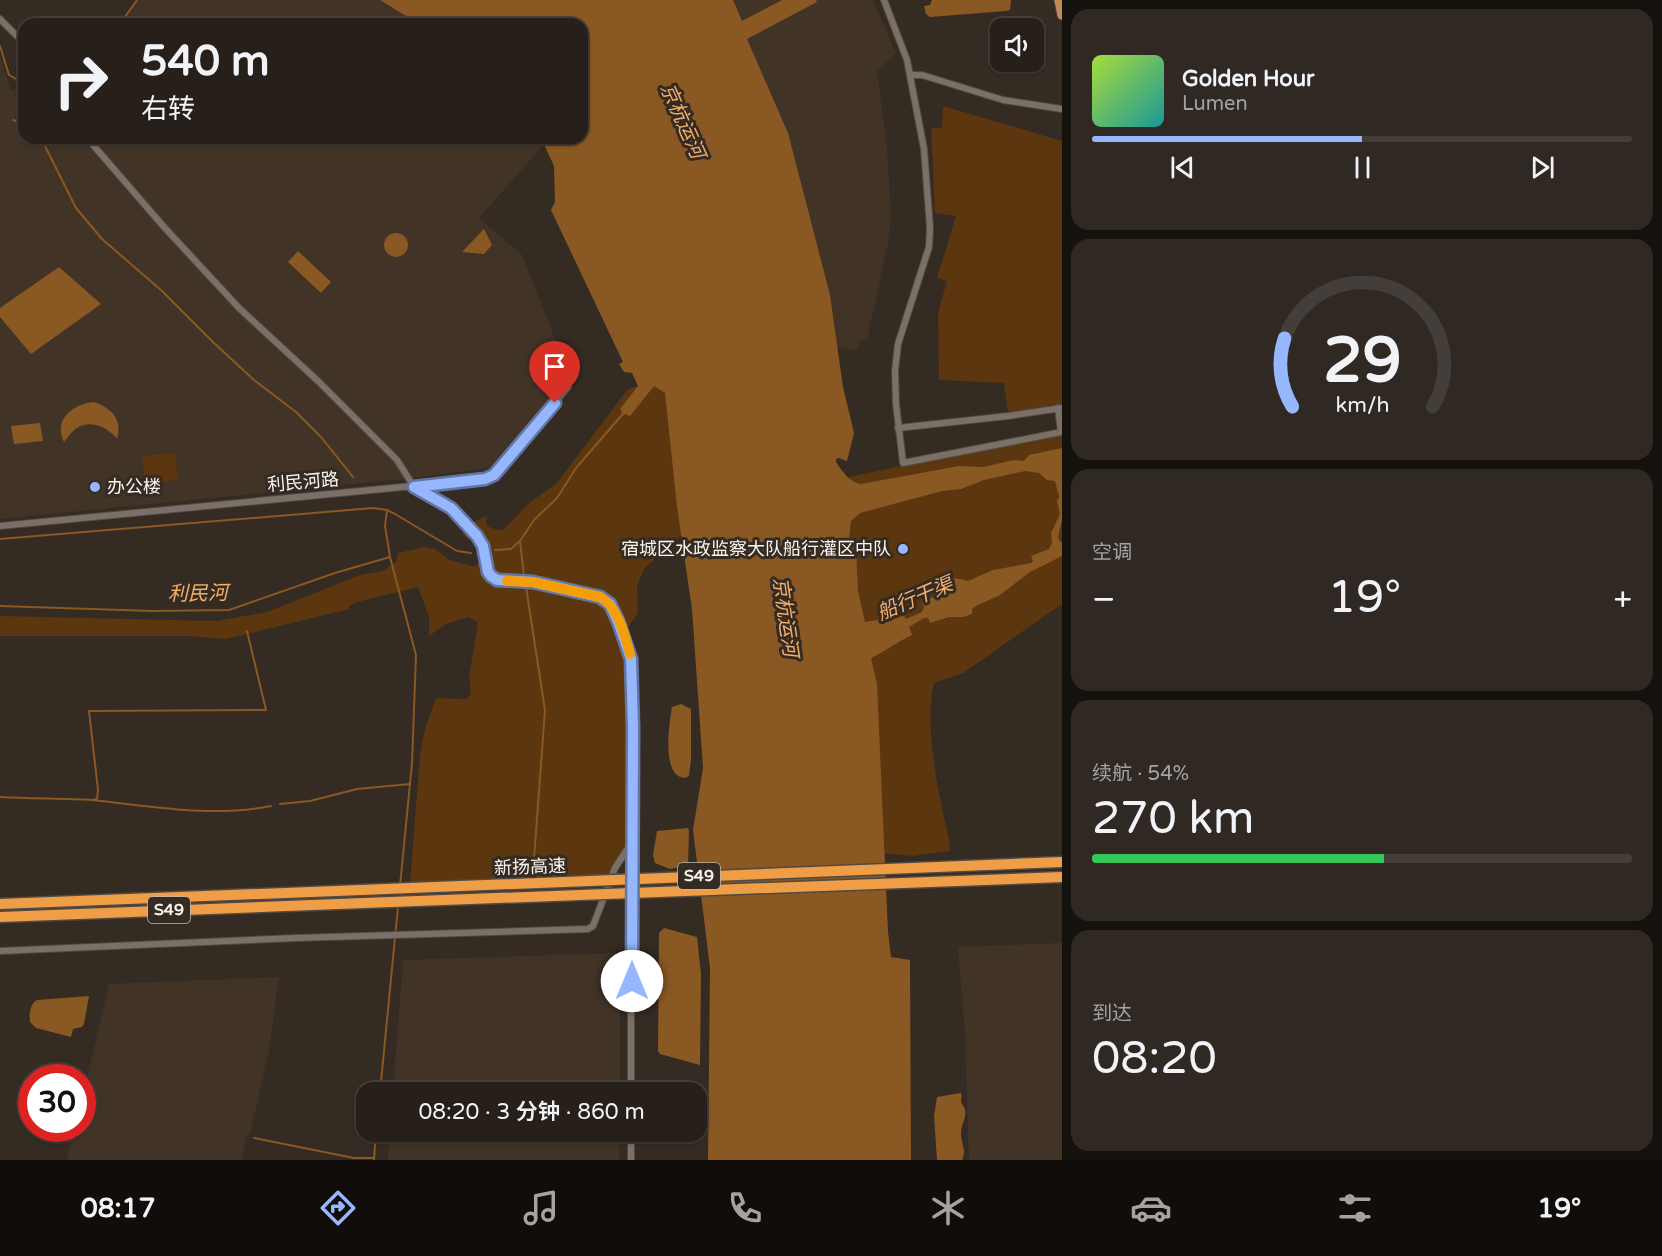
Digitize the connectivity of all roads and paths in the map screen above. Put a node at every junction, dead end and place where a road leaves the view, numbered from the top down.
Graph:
1 (884, 0) edge
2 (1059, 0) edge
3 (1062, 15) edge
4 (0, 19) edge
5 (18, 37) edge
6 (910, 75) junction
7 (1062, 109) edge
8 (92, 144) edge
9 (568, 387) dead end
10 (1060, 408) edge
11 (898, 428) junction
12 (1061, 432) edge
13 (414, 487) junction
14 (0, 526) edge
15 (631, 845) junction
16 (1062, 862) edge
17 (1062, 876) edge
18 (0, 904) edge
19 (0, 917) edge
20 (0, 951) edge
21 (631, 1082) edge
22 (631, 1142) edge
23 (631, 1160) edge

1 - 6 street
2 - 3 main road
4 - 5 street
6 - 7 street
6 - 11 street
8 - 13 street
9 - 13 street, 利民河路
10 - 11 street
10 - 12 street
11 - 12 street
13 - 14 street, 利民河路
13 - 15 street
15 - 20 street
15 - 21 street
16 - 18 highway, 新扬高速 / S49, bridge
17 - 19 highway, 新扬高速 / S49, bridge
22 - 23 street

